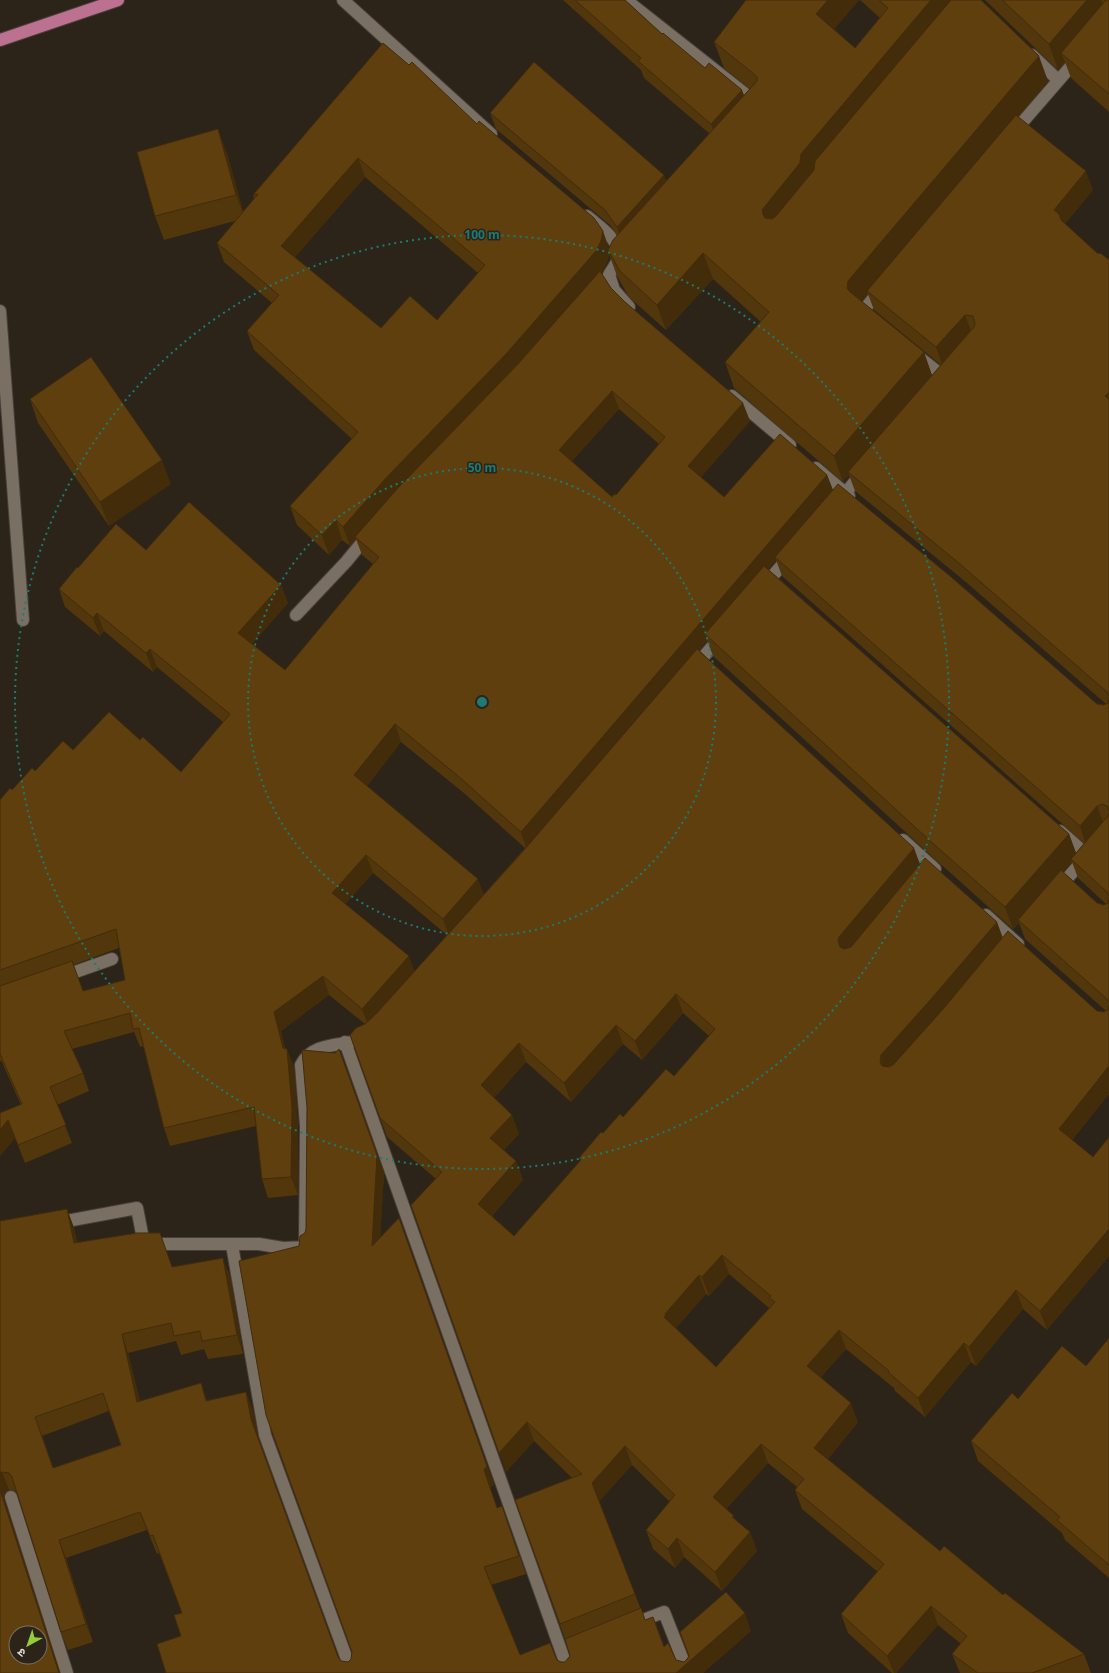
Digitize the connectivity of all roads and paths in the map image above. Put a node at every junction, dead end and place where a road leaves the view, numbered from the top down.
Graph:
1 (118, 0) edge
2 (342, 0) edge
3 (626, 0) edge
4 (0, 40) edge
5 (1024, 48) edge
6 (1084, 51) edge
7 (1058, 80) junction
8 (754, 111) edge
9 (498, 140) edge
10 (1006, 141) edge
11 (576, 207) edge
12 (628, 248) edge
13 (618, 260) junction
14 (609, 275) junction
15 (888, 281) edge
16 (598, 287) edge
17 (0, 311) edge
18 (637, 315) edge
19 (880, 326) edge
20 (904, 344) edge
21 (954, 365) edge
22 (726, 391) edge
23 (798, 452) edge
24 (810, 462) edge
25 (871, 462) edge
26 (845, 493) junction
27 (858, 503) edge
28 (830, 511) edge
29 (379, 523) edge
30 (798, 547) edge
31 (771, 576) junction
32 (783, 587) edge
33 (757, 594) edge
34 (296, 615) dead end
35 (24, 620) dead end
36 (727, 628) edge
37 (703, 657) junction
38 (714, 668) edge
39 (688, 675) edge
40 (1052, 824) edge
41 (896, 834) edge
42 (1096, 845) edge
43 (1088, 855) junction
44 (931, 866) junction
45 (943, 876) edge
46 (921, 878) edge
47 (1067, 878) junction
48 (1078, 888) edge
49 (1048, 900) edge
50 (978, 908) edge
51 (1024, 928) edge
52 (1014, 940) junction
53 (1026, 950) edge
54 (1004, 951) edge
55 (112, 958) dead end
56 (50, 981) edge
57 (378, 1029) edge
58 (345, 1042) junction
59 (45, 1225) edge
60 (232, 1244) junction
61 (11, 1497) dead end
62 (620, 1629) edge
63 (576, 1647) edge
64 (562, 1653) junction
65 (67, 1673) edge
66 (352, 1673) edge
67 (569, 1673) edge
68 (688, 1673) edge

1 - 4 main road
2 - 9 street
3 - 8 street
5 - 7 street
6 - 7 street
7 - 10 street
11 - 13 street
12 - 13 street
13 - 14 street
14 - 16 street
14 - 18 street
15 - 19 street
17 - 35 street
20 - 21 street
22 - 23 street
24 - 26 street
25 - 26 street
26 - 27 street
26 - 28 street
29 - 34 street
30 - 31 street
31 - 32 street
31 - 33 street
36 - 37 street
37 - 38 street
37 - 39 street
40 - 43 street
41 - 44 street
42 - 43 street
43 - 47 street
44 - 45 street
44 - 46 street
47 - 48 street
47 - 49 street
50 - 52 street
51 - 52 street
52 - 53 street
52 - 54 street
55 - 56 street
57 - 58 street
58 - 60 street
58 - 64 street
59 - 60 street
60 - 66 street
61 - 65 street
62 - 68 street
63 - 64 street
64 - 67 street

